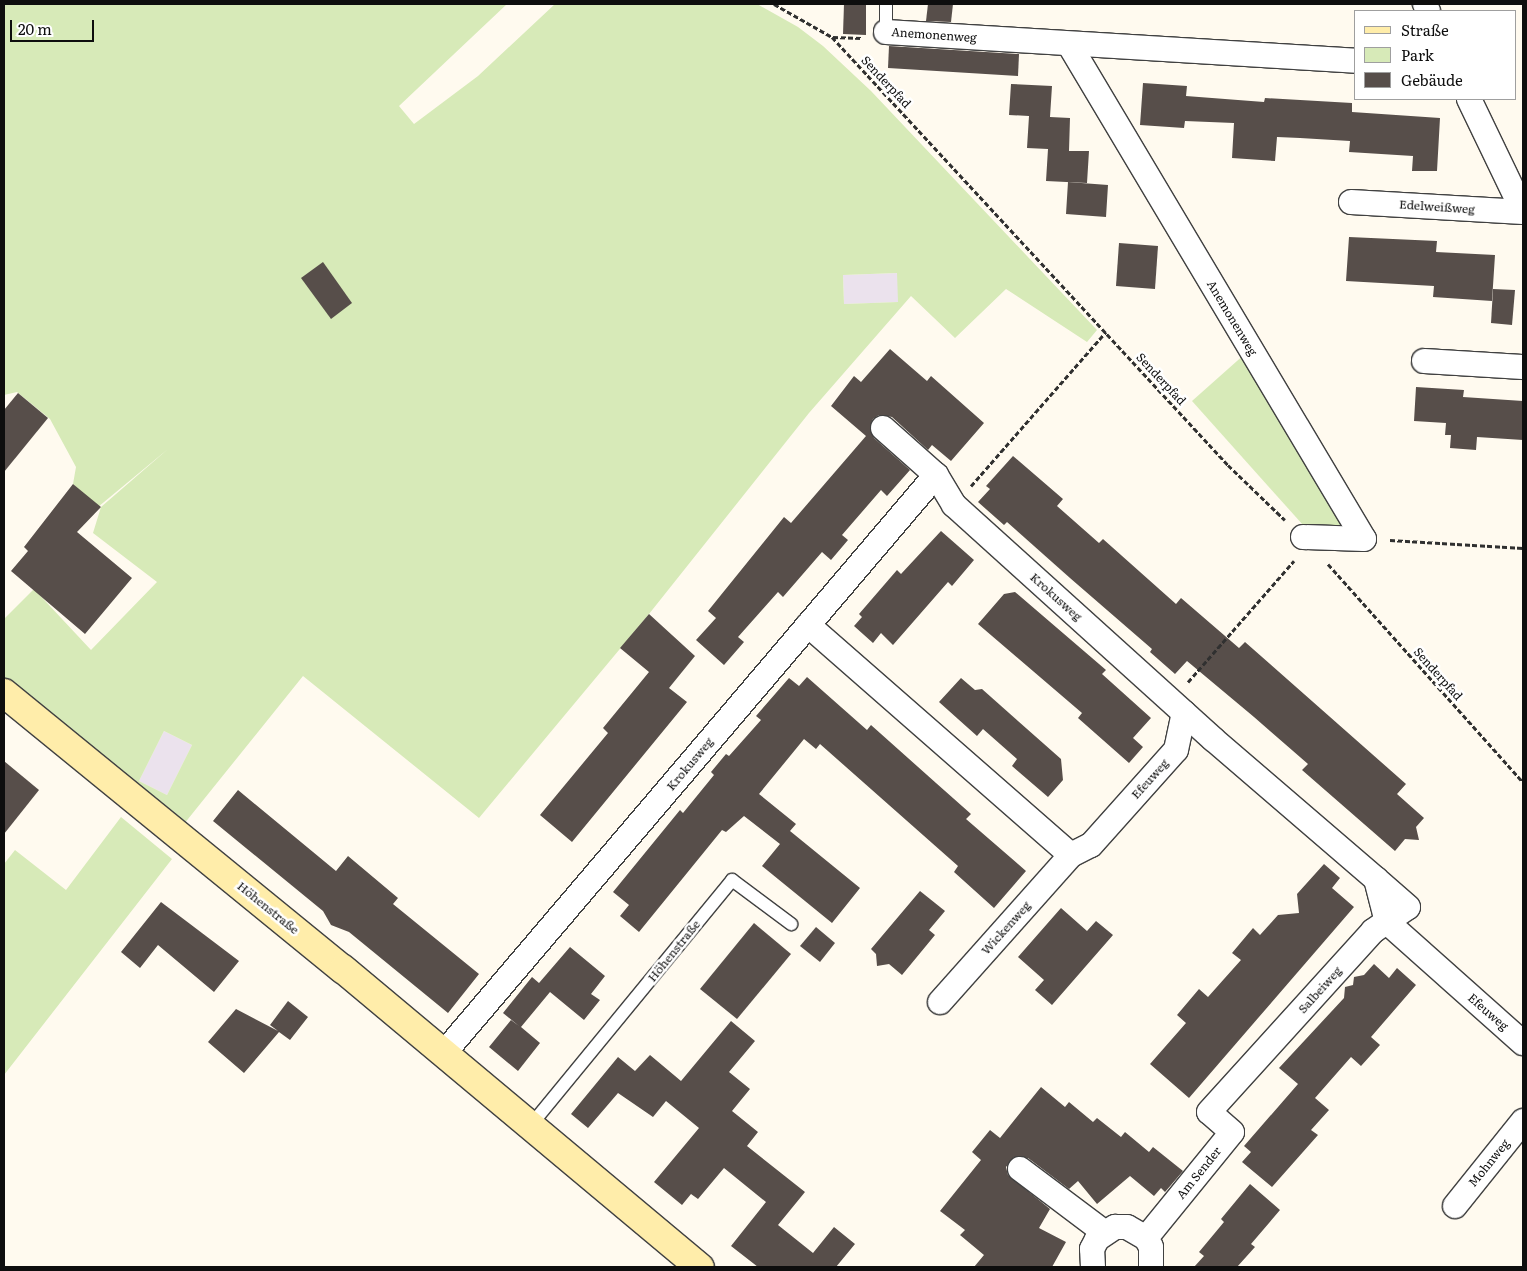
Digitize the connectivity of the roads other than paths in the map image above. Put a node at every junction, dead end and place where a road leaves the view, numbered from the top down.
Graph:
1 (886, 4) edge
2 (886, 32) joint
3 (1069, 44) junction
4 (1354, 61) edge
5 (1469, 100) edge
6 (1351, 202) dead end
7 (1523, 212) edge
8 (1424, 361) dead end
9 (1523, 368) edge
10 (883, 428) dead end
11 (936, 475) junction
12 (1303, 537) road end
13 (808, 625) junction
14 (4, 693) edge
15 (1177, 707) junction
16 (1213, 739) junction
17 (1176, 750) junction
18 (1071, 855) junction
19 (1386, 922) junction
20 (791, 924) dead end
21 (940, 1002) dead end
22 (1522, 1040) edge
23 (444, 1052) junction
24 (1209, 1112) joint
25 (1523, 1121) edge
26 (531, 1125) junction
27 (1020, 1169) dead end
28 (1455, 1206) dead end
29 (1104, 1232) junction
30 (1146, 1238) junction
31 (700, 1267) edge
32 (1093, 1267) edge
33 (1151, 1267) edge

1 - 2 lane, Anemonenweg
2 - 3 street, Anemonenweg
3 - 4 street, Anemonenweg
3 - 12 street, Anemonenweg
5 - 7 street, Edelweißweg
6 - 7 street, Edelweißweg
8 - 9 street
10 - 11 street, Krokusweg
11 - 13 street, Krokusweg
11 - 15 street, Krokusweg
13 - 18 street
13 - 23 street, Krokusweg
14 - 23 street, Höhenstraße
15 - 16 street
15 - 17 street, Efeuweg
16 - 17 street
16 - 19 street
17 - 18 street, Efeuweg
18 - 21 street, Wickenweg
19 - 22 street, Efeuweg
19 - 24 street, Salbeiweg
20 - 26 lane, Höhenstraße
23 - 26 street, Höhenstraße
24 - 30 street, Am Sender
25 - 28 street, Mohnweg
26 - 31 street, Höhenstraße
27 - 29 street
29 - 30 street
29 - 32 street
30 - 33 street

